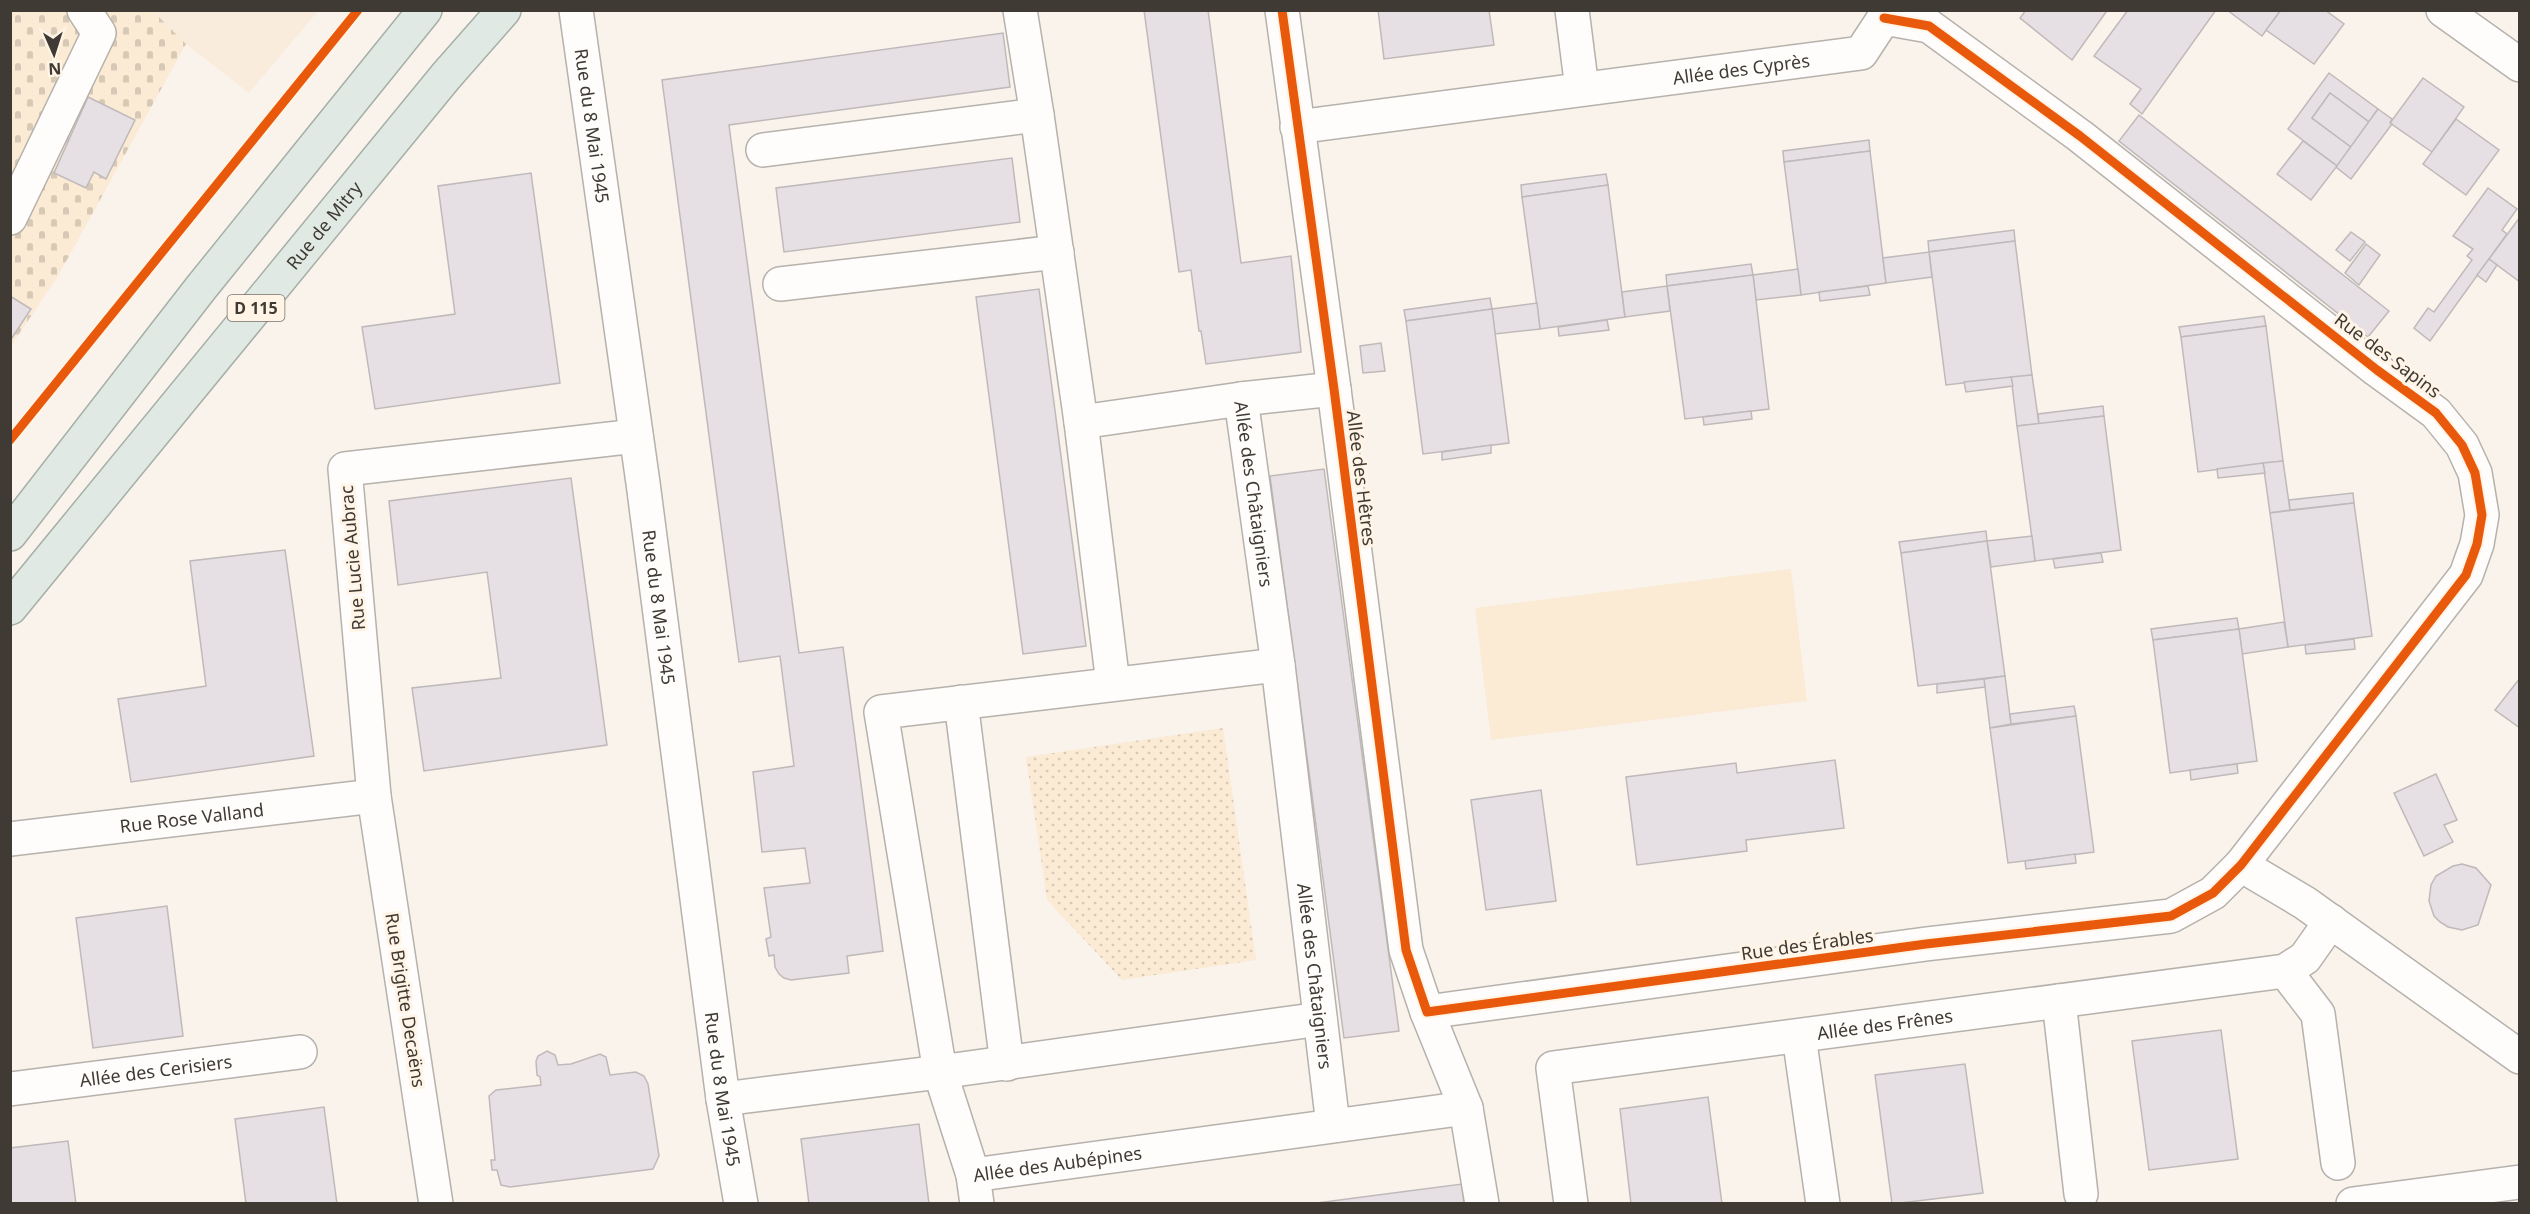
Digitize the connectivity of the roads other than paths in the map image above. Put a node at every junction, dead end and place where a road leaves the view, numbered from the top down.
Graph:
1 (84, 10) edge
2 (425, 10) edge
3 (504, 10) edge
4 (576, 10) edge
5 (1020, 10) edge
6 (1282, 10) edge
7 (1572, 10) edge
8 (2443, 10) edge
9 (1884, 14) edge
10 (2520, 66) edge
11 (1582, 89) junction
12 (1037, 115) junction
13 (1297, 127) junction
14 (763, 150) dead end
15 (10, 218) edge
16 (1057, 252) junction
17 (780, 284) dead end
18 (1334, 389) junction
19 (1241, 399) junction
20 (1081, 422) junction
21 (636, 436) junction
22 (10, 534) edge
23 (10, 608) edge
24 (1278, 665) junction
25 (1113, 684) junction
26 (961, 702) junction
27 (374, 796) junction
28 (10, 839) edge
29 (2241, 865) junction
30 (2331, 921) junction
31 (2285, 971) junction
32 (2060, 1001) junction
33 (1426, 1012) junction
34 (1320, 1019) junction
35 (1799, 1036) junction
36 (300, 1052) dead end
37 (2520, 1057) edge
38 (1006, 1064) junction
39 (940, 1072) junction
40 (10, 1089) edge
41 (723, 1098) junction
42 (1466, 1108) junction
43 (1333, 1125) junction
44 (2338, 1163) dead end
45 (2520, 1182) edge
46 (975, 1189) edge
47 (2081, 1194) dead end
48 (436, 1203) edge
49 (741, 1203) edge
50 (1482, 1203) edge
51 (1571, 1203) edge
52 (1823, 1203) edge
53 (2353, 1203) edge

1 - 15 street
2 - 22 main road, D 115
3 - 23 main road, Rue de Mitry / D 115
4 - 21 street, Rue du 8 Mai 1945
5 - 12 street
6 - 13 street, Allée des Hêtres
7 - 11 street
8 - 10 street
9 - 11 street, Allée des Cyprès
9 - 29 street, Rue des Sapins
11 - 13 street, Allée des Cyprès
12 - 14 street
12 - 16 street
13 - 18 street, Allée des Hêtres
16 - 17 street
16 - 20 street
18 - 19 street
18 - 33 street, Allée des Hêtres
19 - 20 street, Allée des Châtaigniers
19 - 24 street, Allée des Châtaigniers
20 - 25 street
21 - 27 street, Rue Lucie Aubrac
21 - 41 street, Rue du 8 Mai 1945
24 - 25 street
24 - 34 street, Allée des Châtaigniers
25 - 26 street
26 - 38 street
26 - 39 street, Allée des Aubépines
27 - 28 street, Rue Rose Valland
27 - 48 street, Rue Brigitte Decaëns
29 - 30 street
29 - 33 street, Rue des Érables
30 - 31 street, Allée des Frênes
30 - 37 street
31 - 32 street, Allée des Frênes
31 - 44 street
32 - 35 street, Allée des Frênes
32 - 47 street
33 - 42 street
34 - 38 street
34 - 43 street, Allée des Châtaigniers
35 - 51 street, Allée des Frênes
35 - 52 street
36 - 40 street, Allée des Cerisiers
38 - 39 street
39 - 41 street
39 - 46 street, Allée des Aubépines
41 - 49 street, Rue du 8 Mai 1945
42 - 43 street, Allée des Aubépines
42 - 50 street
43 - 46 street, Allée des Aubépines
45 - 53 street

